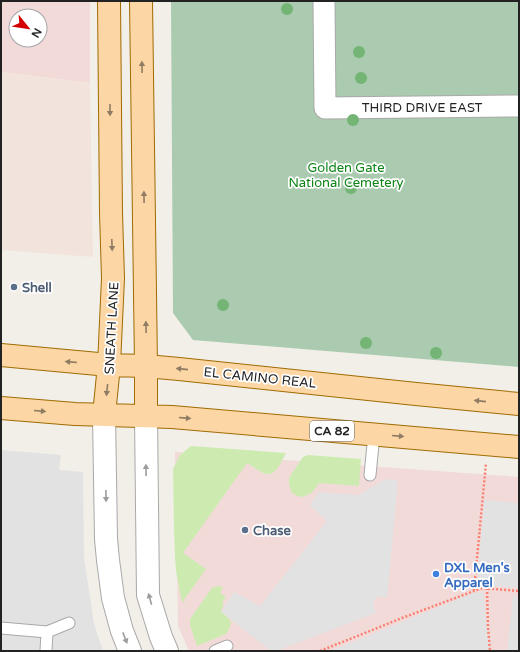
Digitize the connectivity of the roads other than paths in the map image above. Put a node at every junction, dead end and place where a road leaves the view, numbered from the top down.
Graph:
1 (109, 1) edge
2 (141, 1) edge
3 (324, 1) edge
4 (519, 106) edge
5 (1, 355) edge
6 (110, 365) junction
7 (146, 366) junction
8 (519, 404) edge
9 (1, 408) edge
10 (104, 415) junction
11 (146, 416) junction
12 (374, 434) junction
13 (519, 447) edge
14 (370, 475) dead end
15 (69, 623) dead end
16 (1, 628) edge
17 (48, 632) junction
18 (227, 646) dead end
19 (46, 651) edge
20 (130, 651) edge
21 (167, 651) edge
22 (215, 651) edge

1 -> 6 main road, SNEATH LANE
7 -> 2 main road
3 - 4 street, THIRD DRIVE EAST
6 -> 5 main road, EL CAMINO REAL
6 - 7 main road, EL CAMINO REAL
6 -> 10 main road, SNEATH LANE
8 -> 7 main road, EL CAMINO REAL
7 - 11 main road
9 -> 10 main road, CA 82
10 - 11 main road, CA 82
10 -> 20 street, SNEATH LANE
11 -> 12 main road, CA 82
21 -> 11 street
12 -> 13 main road, CA 82
12 - 14 lane
15 - 17 lane
16 - 17 lane
17 - 19 lane
18 - 22 lane

